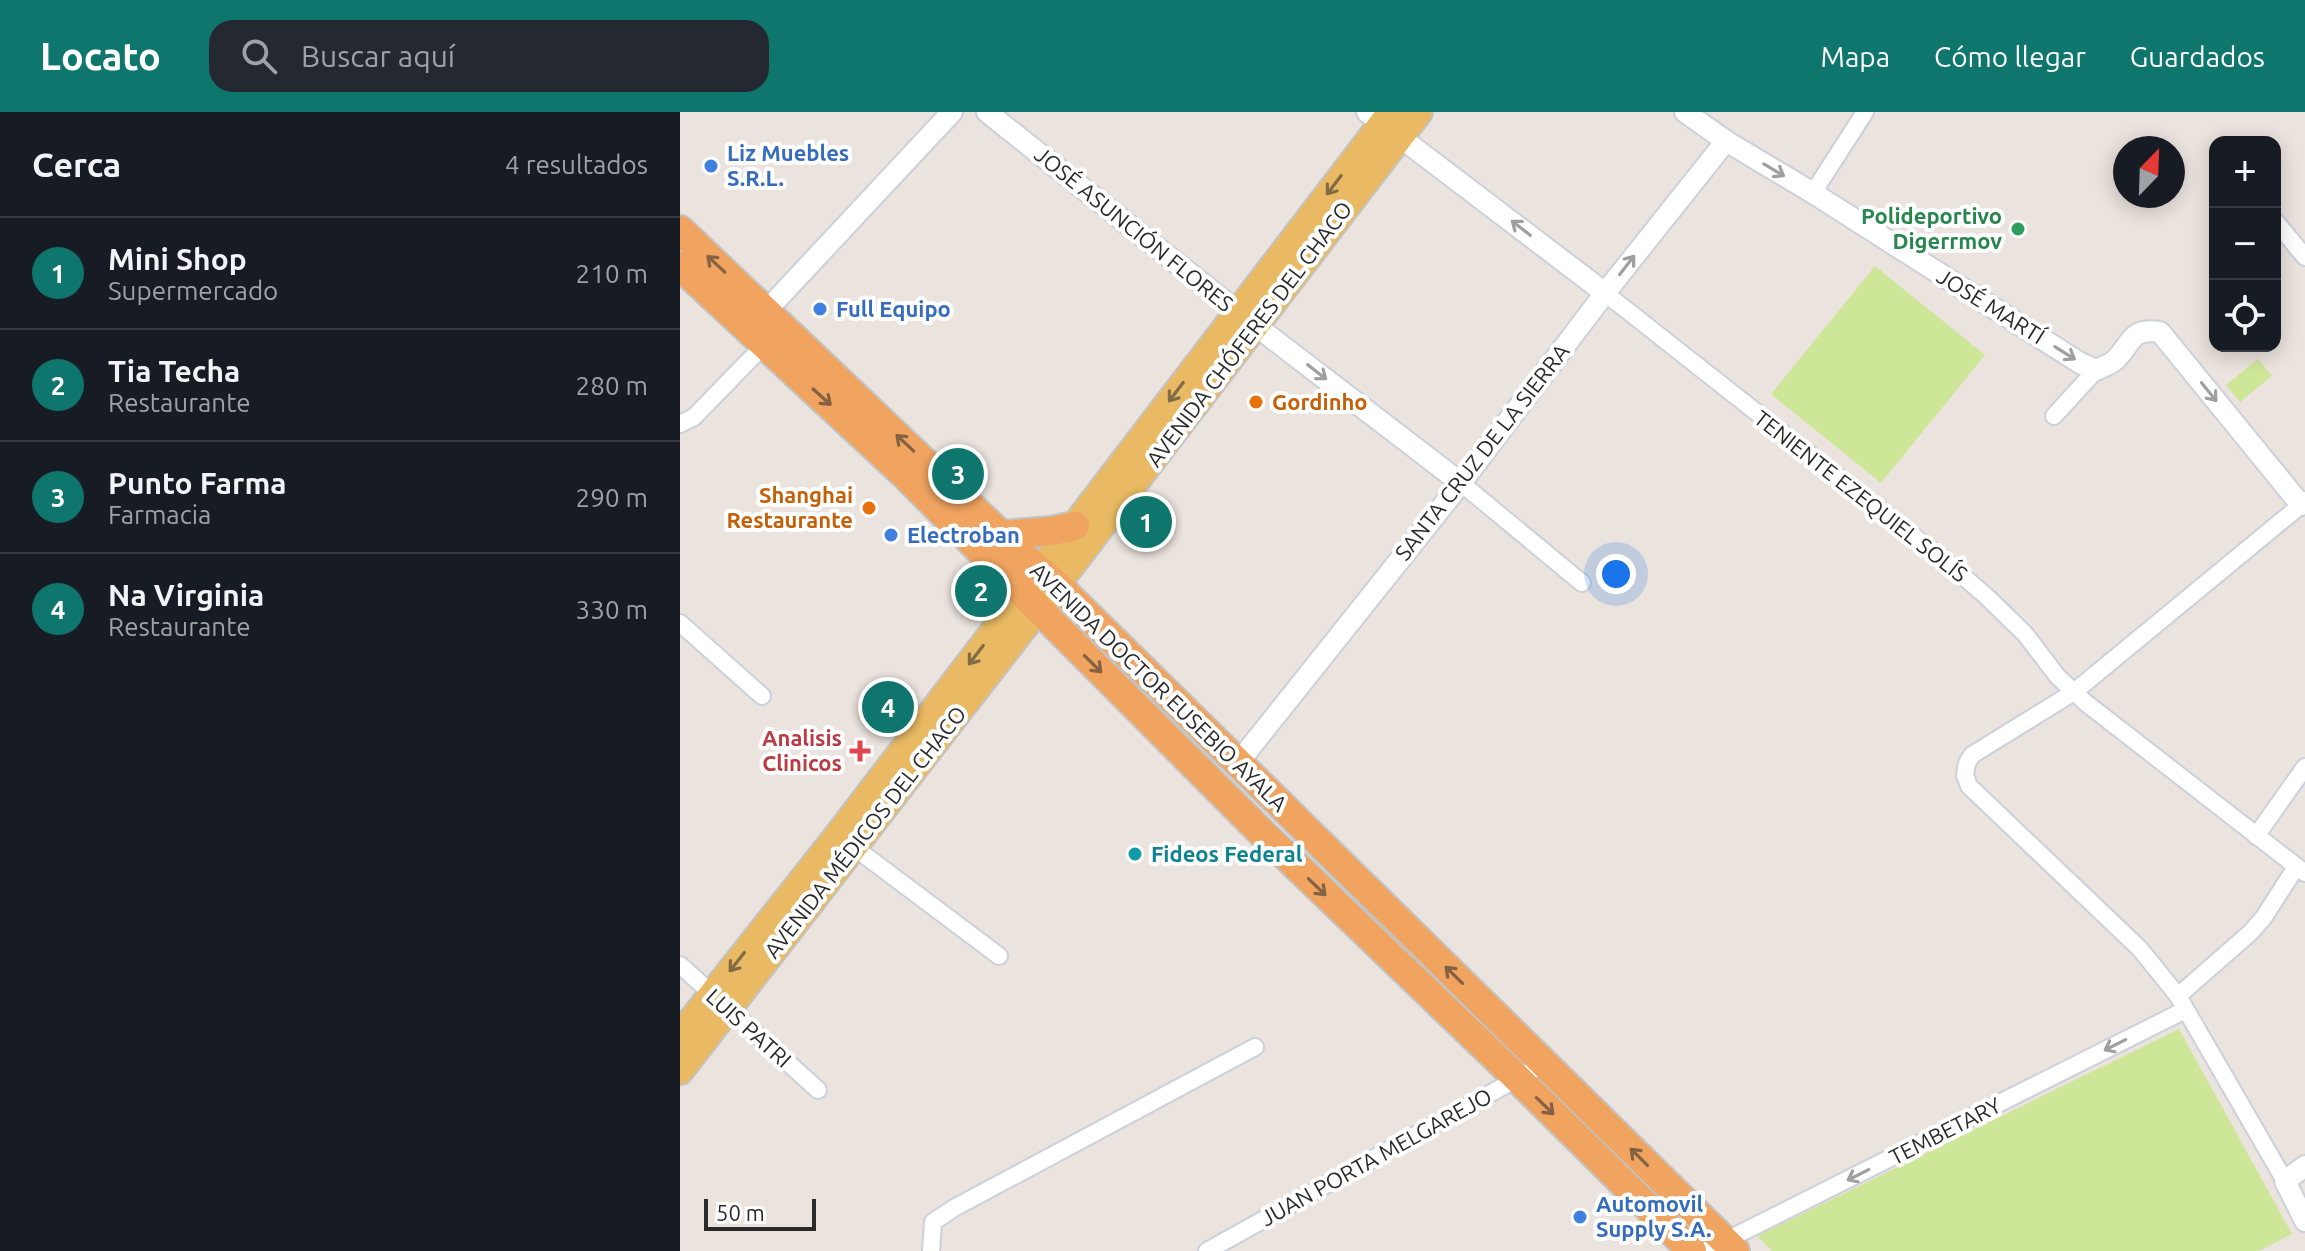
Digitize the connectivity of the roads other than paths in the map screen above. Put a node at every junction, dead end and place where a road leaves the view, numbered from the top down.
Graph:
1 (952, 112) edge
2 (987, 112) edge
3 (1419, 112) edge
4 (1685, 112) edge
5 (1865, 112) edge
6 (1385, 121) edge
7 (1726, 141) junction
8 (1813, 193) junction
9 (2281, 228) edge
10 (680, 230) edge
11 (2305, 257) edge
12 (680, 266) edge
13 (1605, 293) junction
14 (766, 311) junction
15 (1247, 318) junction
16 (764, 345) junction
17 (2096, 370) junction
18 (2054, 416) dead end
19 (680, 424) edge
20 (1461, 483) junction
21 (2303, 504) edge
22 (1075, 526) junction
23 (1002, 535) junction
24 (1582, 583) dead end
25 (1040, 588) junction
26 (680, 623) edge
27 (2074, 692) junction
28 (762, 696) dead end
29 (1238, 763) junction
30 (2305, 767) edge
31 (2256, 836) junction
32 (845, 841) junction
33 (2301, 870) edge
34 (1423, 945) junction
35 (999, 956) dead end
36 (680, 965) edge
37 (1399, 966) junction
38 (720, 1002) junction
39 (2182, 1003) junction
40 (680, 1035) edge
41 (1255, 1047) dead end
42 (1545, 1063) junction
43 (680, 1071) edge
44 (1517, 1078) junction
45 (818, 1090) dead end
46 (2305, 1166) edge
47 (2285, 1181) junction
48 (2305, 1221) edge
49 (1722, 1248) edge
50 (931, 1251) edge
51 (1207, 1251) edge
52 (1692, 1251) edge

1 - 14 street
2 - 15 street, JOSÉ ASUNCIÓN FLORES
3 - 6 main road, AVENIDA CHÓFERES DEL CHACO
4 - 7 street, JOSÉ MARTÍ
5 - 8 street
13 -> 6 street, TENIENTE EZEQUIEL SOLÍS
6 - 15 main road, AVENIDA CHÓFERES DEL CHACO
7 -> 8 street, JOSÉ MARTÍ
13 -> 7 street, SANTA CRUZ DE LA SIERRA
8 -> 17 street, JOSÉ MARTÍ
9 - 11 street
14 -> 10 highway, AVENIDA DOCTOR EUSEBIO AYALA
12 - 16 highway, AVENIDA DOCTOR EUSEBIO AYALA
13 - 20 street, SANTA CRUZ DE LA SIERRA
13 - 27 street, TENIENTE EZEQUIEL SOLÍS
23 -> 14 highway, AVENIDA DOCTOR EUSEBIO AYALA
15 -> 20 street, JOSÉ ASUNCIÓN FLORES
15 -> 22 main road, AVENIDA CHÓFERES DEL CHACO
15 - 25 main road, AVENIDA CHÓFERES DEL CHACO
16 - 19 street
16 -> 25 highway, AVENIDA DOCTOR EUSEBIO AYALA
17 - 18 street
17 -> 21 street
20 - 24 street, JOSÉ ASUNCIÓN FLORES
20 - 29 street, SANTA CRUZ DE LA SIERRA
21 - 27 street
22 - 23 highway
22 - 25 main road, AVENIDA CHÓFERES DEL CHACO
23 - 25 highway, AVENIDA DOCTOR EUSEBIO AYALA
25 - 29 highway, AVENIDA DOCTOR EUSEBIO AYALA
25 - 32 main road, AVENIDA MÉDICOS DEL CHACO
25 -> 37 highway, AVENIDA DOCTOR EUSEBIO AYALA
26 - 28 street
27 - 31 street, TENIENTE EZEQUIEL SOLÍS
27 - 39 street
29 - 34 highway, AVENIDA DOCTOR EUSEBIO AYALA
30 - 31 street
31 - 33 street, TENIENTE EZEQUIEL SOLÍS
32 - 35 street
32 - 38 main road, AVENIDA MÉDICOS DEL CHACO
33 - 39 street, TEMBETARY
34 - 37 highway
42 -> 34 highway, AVENIDA DOCTOR EUSEBIO AYALA
36 - 38 street, LUIS PATRI
37 - 44 highway, AVENIDA DOCTOR EUSEBIO AYALA
38 - 40 main road, AVENIDA MÉDICOS DEL CHACO
38 - 43 main road, AVENIDA MÉDICOS DEL CHACO
38 - 45 street, LUIS PATRI
39 - 47 street
39 -> 49 street, TEMBETARY
41 - 50 street
42 - 44 street, JUAN PORTA MELGAREJO
49 -> 42 highway, AVENIDA DOCTOR EUSEBIO AYALA
44 - 51 street, JUAN PORTA MELGAREJO
44 -> 52 highway, AVENIDA DOCTOR EUSEBIO AYALA
46 - 47 street
47 - 48 street

